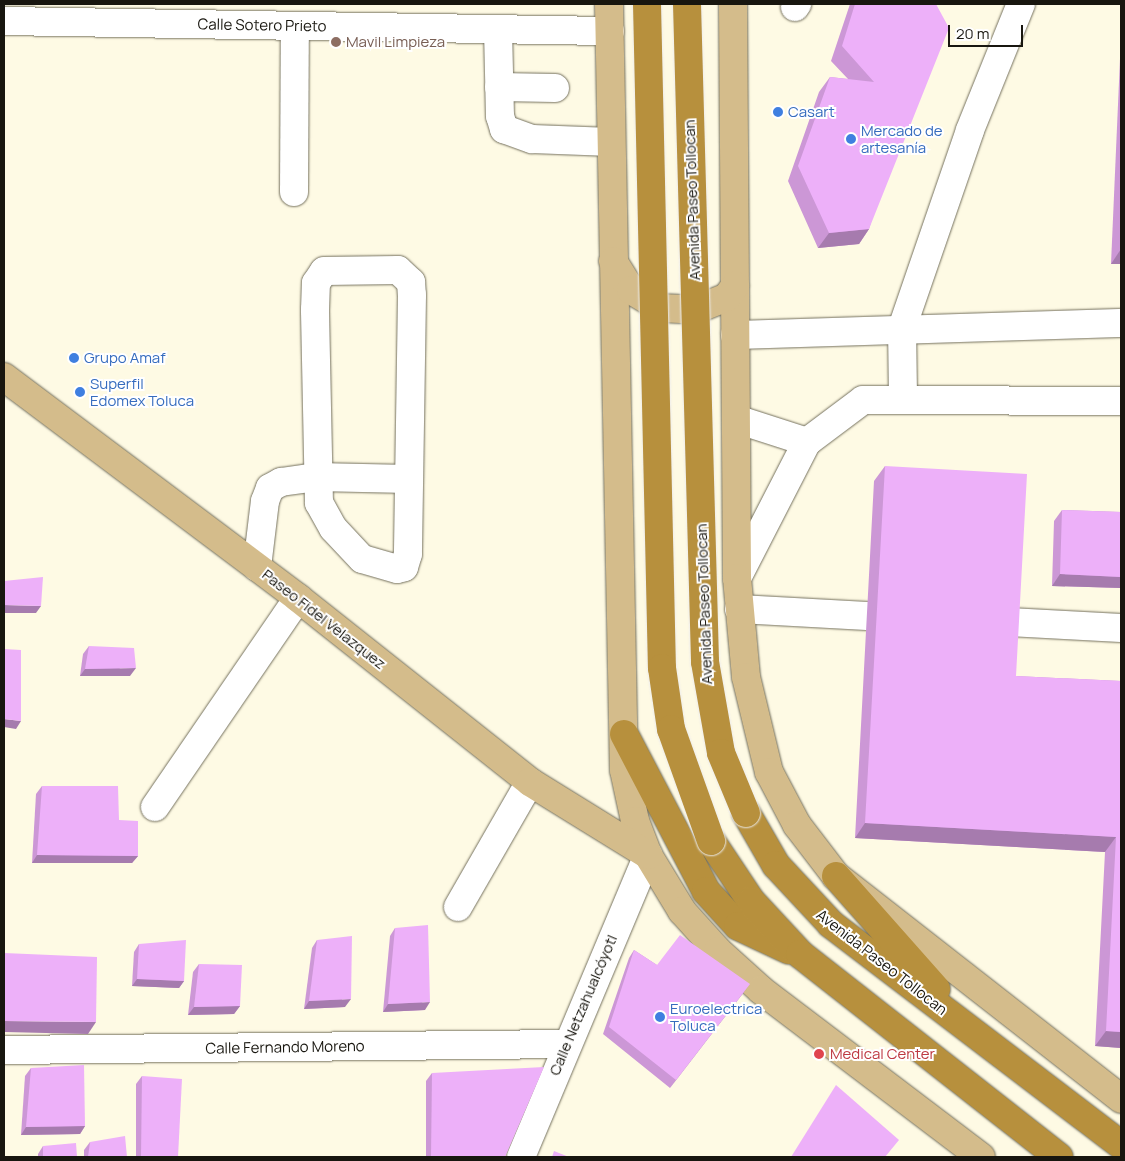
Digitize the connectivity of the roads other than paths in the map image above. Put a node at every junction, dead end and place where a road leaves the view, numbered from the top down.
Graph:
1 (609, 4) edge
2 (625, 4) edge
3 (647, 4) edge
4 (687, 4) edge
5 (1021, 4) edge
6 (729, 11) edge
7 (4, 21) edge
8 (295, 26) junction
9 (498, 29) junction
10 (610, 31) junction
11 (499, 87) junction
12 (555, 88) dead end
13 (611, 142) junction
14 (294, 192) dead end
15 (613, 261) junction
16 (735, 286) junction
17 (1121, 323) edge
18 (902, 328) junction
19 (735, 335) junction
20 (4, 376) edge
21 (903, 397) junction
22 (1121, 401) edge
23 (736, 419) junction
24 (807, 442) junction
25 (316, 477) junction
26 (409, 479) junction
27 (257, 567) junction
28 (737, 578) junction
29 (298, 598) junction
30 (739, 609) junction
31 (867, 616) dead end
32 (1009, 622) edge
33 (1121, 628) edge
34 (624, 734) junction
35 (530, 782) junction
36 (155, 807) dead end
37 (648, 855) junction
38 (836, 876) junction
39 (458, 907) dead end
40 (800, 954) junction
41 (978, 1037) junction
42 (566, 1044) junction
43 (4, 1050) edge
44 (1121, 1099) edge
45 (1121, 1145) edge
46 (521, 1157) edge
47 (980, 1157) edge
48 (1059, 1157) edge

1 - 10 main road
2 - 10 main road
3 - 40 highway, bridge
4 - 41 highway, Avenida Paseo Tollocan, bridge
5 - 18 street
6 - 16 main road
7 - 8 street, Calle Sotero Prieto
8 - 9 street, Calle Sotero Prieto
8 - 14 street
9 - 10 street, Calle Sotero Prieto
9 - 11 street
10 - 13 main road
11 - 12 street
11 - 13 street
13 - 15 main road
15 - 16 main road
15 - 34 main road
16 - 19 main road
17 - 18 street
18 - 19 street
18 - 21 street
19 - 23 main road
20 - 27 main road, Paseo Fidel Velazquez
21 - 22 street
21 - 24 street
23 - 24 street
23 - 28 main road
24 - 28 street
25 - 26 street
25 - 26 street
25 - 26 street
25 - 27 street
27 - 29 main road, Paseo Fidel Velazquez
28 - 30 main road
29 - 35 main road, Paseo Fidel Velazquez
29 - 36 street
30 - 31 street
30 - 38 main road
32 - 33 street
34 - 37 main road
34 - 40 highway
35 - 37 main road, Paseo Fidel Velazquez
35 - 39 street
37 - 42 street, Calle Netzahualcóyotl
37 - 47 main road
38 - 41 highway
38 - 44 main road
40 - 48 highway
41 - 45 highway, Avenida Paseo Tollocan
42 - 43 street, Calle Fernando Moreno
42 - 46 street, Calle Netzahualcóyotl

